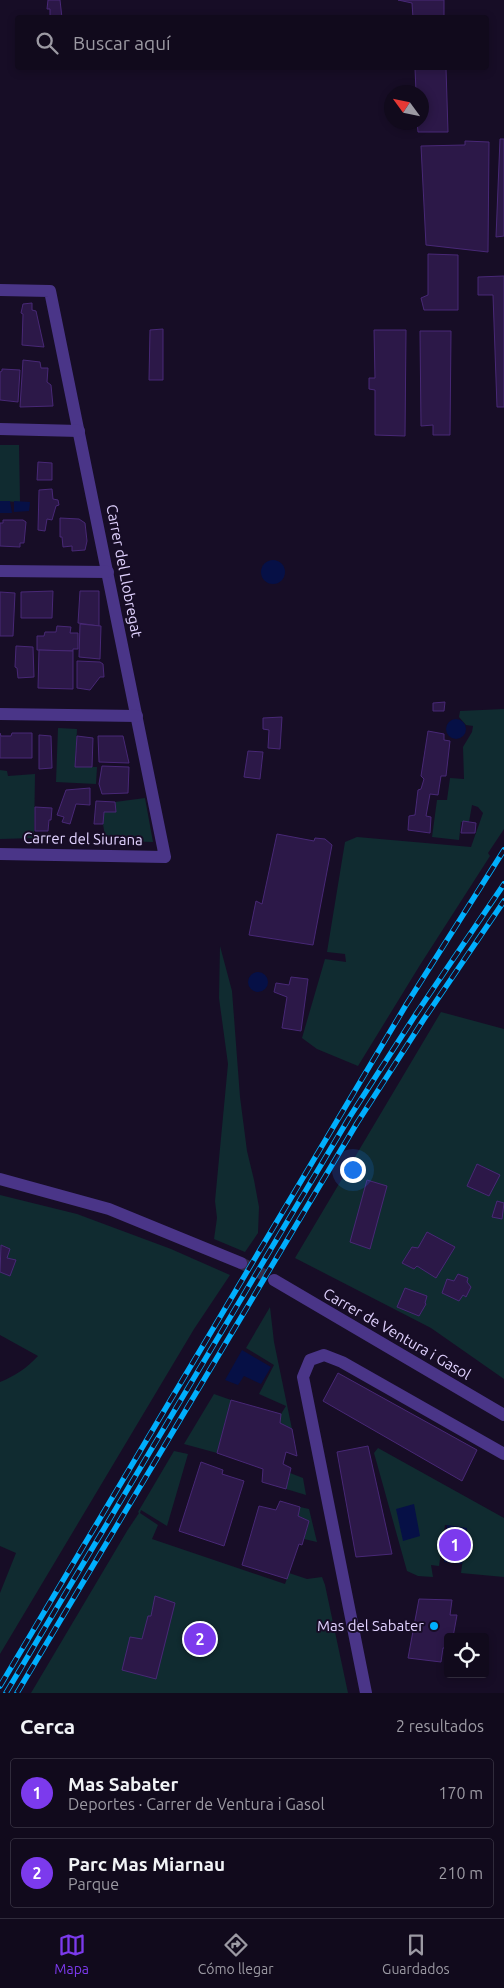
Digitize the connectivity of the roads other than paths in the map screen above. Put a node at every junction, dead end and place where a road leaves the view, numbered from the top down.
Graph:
1 (0, 290) edge
2 (0, 429) edge
3 (79, 431) junction
4 (0, 571) edge
5 (108, 572) junction
6 (0, 714) edge
7 (137, 716) junction
8 (0, 854) edge
9 (166, 857) joint
10 (0, 1179) edge
11 (241, 1263) tunnel mouth
12 (274, 1280) tunnel mouth
13 (504, 1415) edge
14 (504, 1454) edge
15 (366, 1693) edge

1 - 3 street, Carrer del Llobregat
2 - 3 street
3 - 5 street, Carrer del Llobregat
4 - 5 street
5 - 7 street, Carrer del Llobregat
6 - 7 street
7 - 9 street, Carrer del Llobregat
8 - 9 street, Carrer del Siurana
10 - 11 street
12 - 13 street, Carrer de Ventura i Gasol
14 - 15 street

